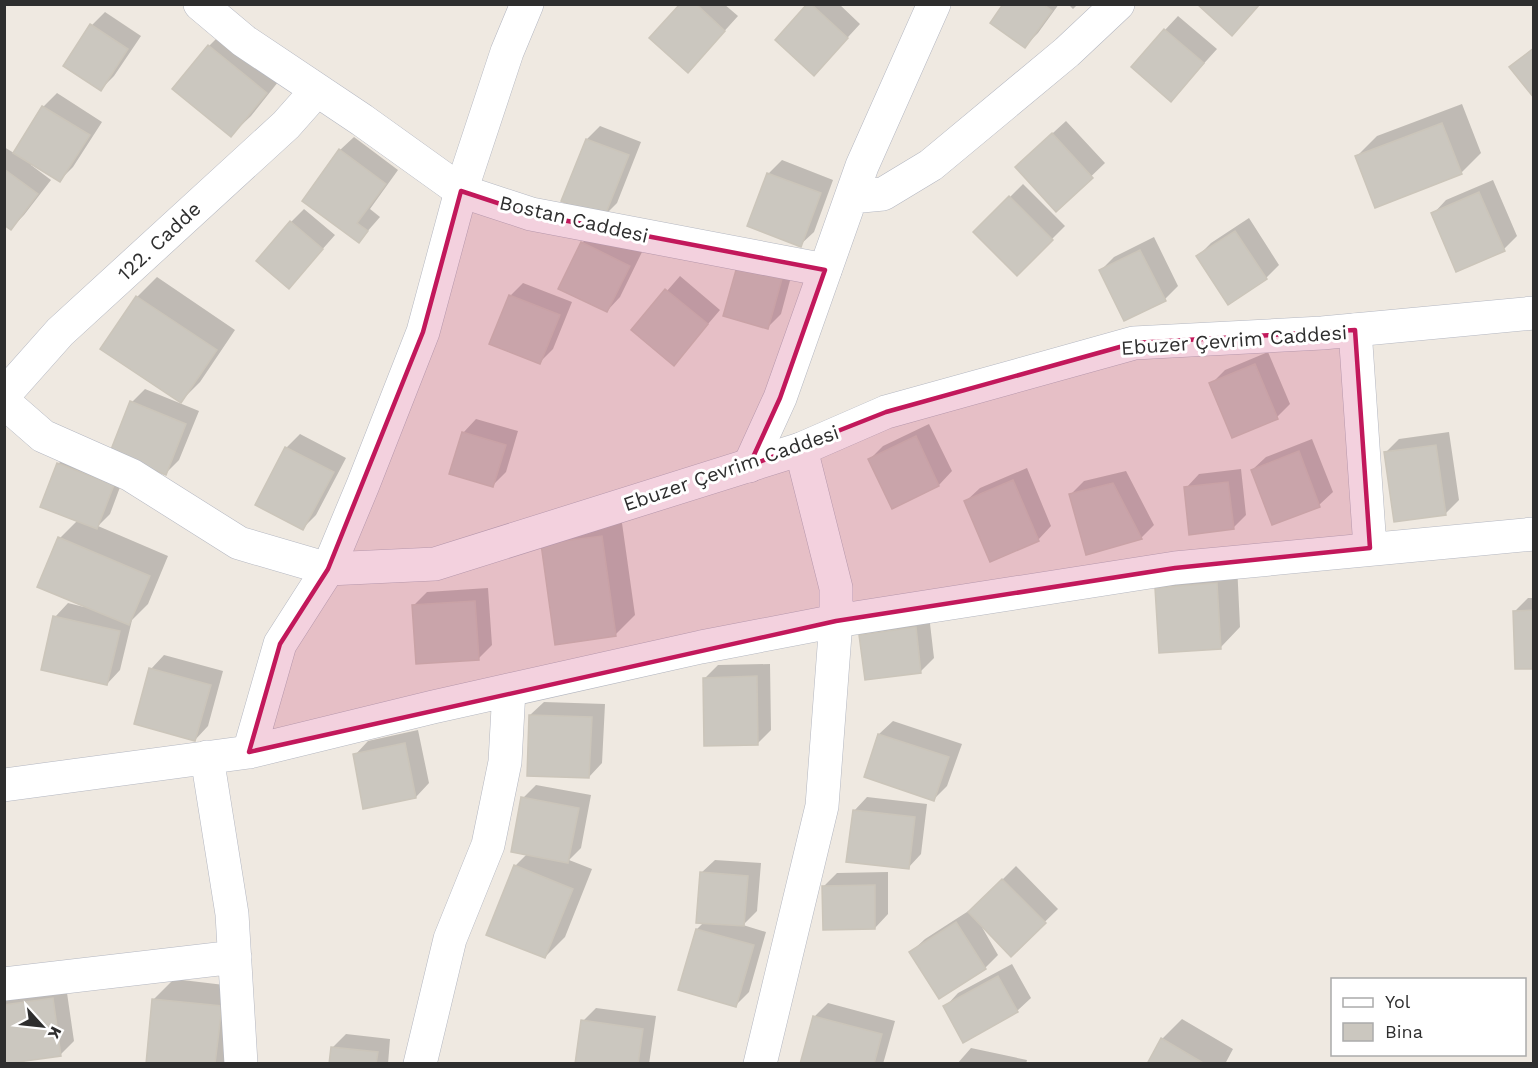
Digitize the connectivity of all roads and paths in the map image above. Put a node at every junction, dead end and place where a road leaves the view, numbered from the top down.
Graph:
1 (200, 4) edge
2 (527, 4) edge
3 (934, 4) edge
4 (1118, 4) edge
5 (317, 90) junction
6 (461, 190) junction
7 (851, 197) junction
8 (825, 270) junction
9 (1533, 313) edge
10 (1354, 330) junction
11 (4, 395) edge
12 (4, 402) edge
13 (801, 449) junction
14 (749, 466) junction
15 (1533, 534) edge
16 (1370, 548) junction
17 (328, 568) junction
18 (836, 621) junction
19 (510, 690) junction
20 (249, 752) junction
21 (207, 758) junction
22 (4, 785) edge
23 (235, 957) junction
24 (4, 984) edge
25 (241, 1064) edge
26 (420, 1064) edge
27 (760, 1064) edge

1 - 5 street, Bostan Caddesi
2 - 6 street
3 - 7 street
4 - 7 street
5 - 6 street, Bostan Caddesi
5 - 11 street, 122. Cadde
6 - 8 street, Bostan Caddesi
6 - 17 street
7 - 8 street
8 - 14 street
9 - 10 street, Ebuzer Çevrim Caddesi
10 - 13 street, Ebuzer Çevrim Caddesi
10 - 16 street
12 - 17 street, Ebuzer Çevrim Caddesi
13 - 14 street, Ebuzer Çevrim Caddesi
13 - 18 street
14 - 17 street, Ebuzer Çevrim Caddesi
15 - 16 street
16 - 18 street
17 - 20 street
18 - 19 street
18 - 27 street
19 - 20 street
19 - 26 street
20 - 21 street
21 - 22 street
21 - 23 street
23 - 24 street
23 - 25 street

